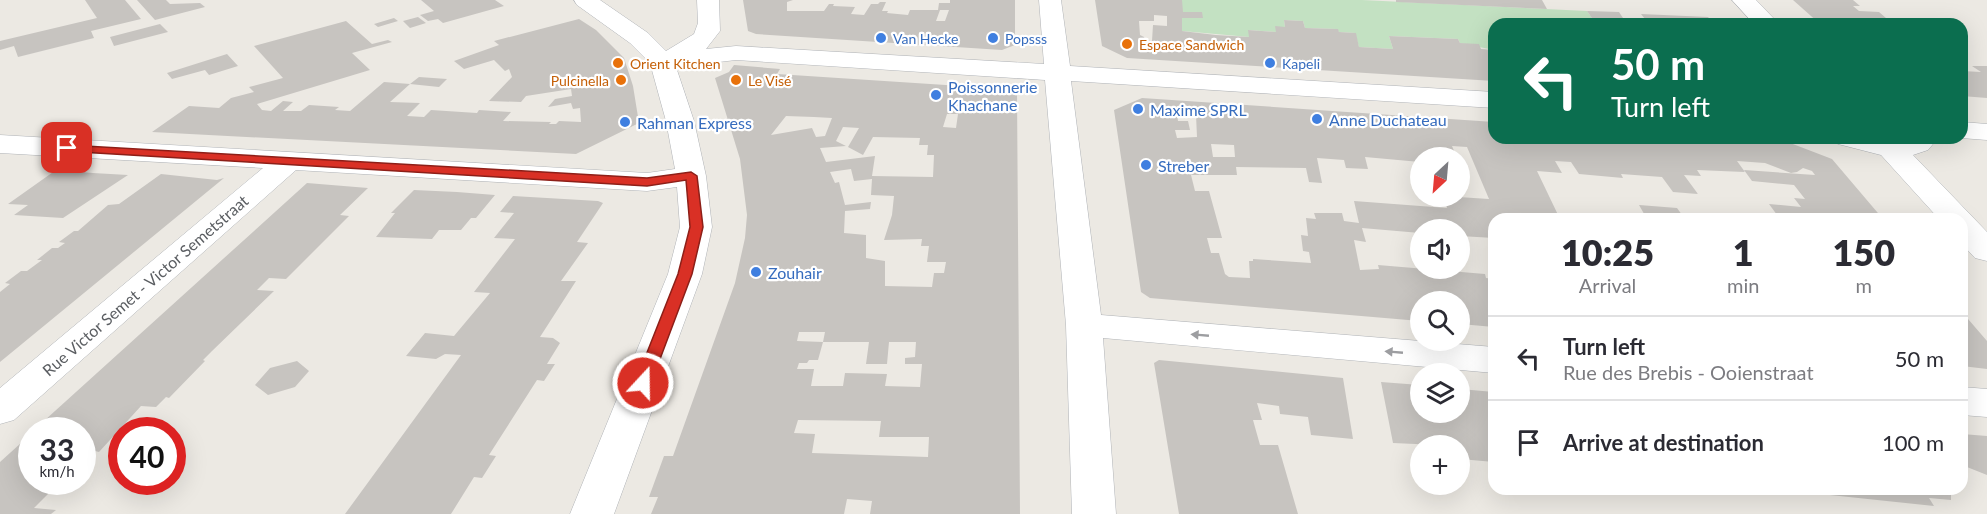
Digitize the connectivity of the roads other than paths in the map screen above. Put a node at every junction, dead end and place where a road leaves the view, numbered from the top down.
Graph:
1 (585, 0) edge
2 (708, 0) edge
3 (1050, 0) edge
4 (1743, 0) edge
5 (1761, 18) edge
6 (662, 62) junction
7 (1059, 73) junction
8 (1488, 100) edge
9 (1968, 130) edge
10 (1987, 132) edge
11 (0, 144) edge
12 (1875, 144) edge
13 (1918, 144) edge
14 (1889, 147) junction
15 (290, 160) junction
16 (691, 176) junction
17 (1950, 213) edge
18 (1968, 231) edge
19 (1987, 251) edge
20 (1084, 325) junction
21 (1488, 359) edge
22 (1968, 401) edge
23 (1987, 403) edge
24 (0, 410) edge
25 (592, 514) edge
26 (1095, 514) edge

1 - 6 street
2 - 6 street
3 - 7 street
4 - 5 street
6 - 7 street
6 - 16 street
7 - 8 street
7 - 20 street
9 - 10 street
11 - 15 street
12 - 14 street
13 - 14 street
14 - 17 street
15 - 16 street
15 - 24 street, Rue Victor Semet - Victor Semetstraat
16 - 25 street
18 - 19 street
21 -> 20 street
20 - 26 street
22 - 23 street

